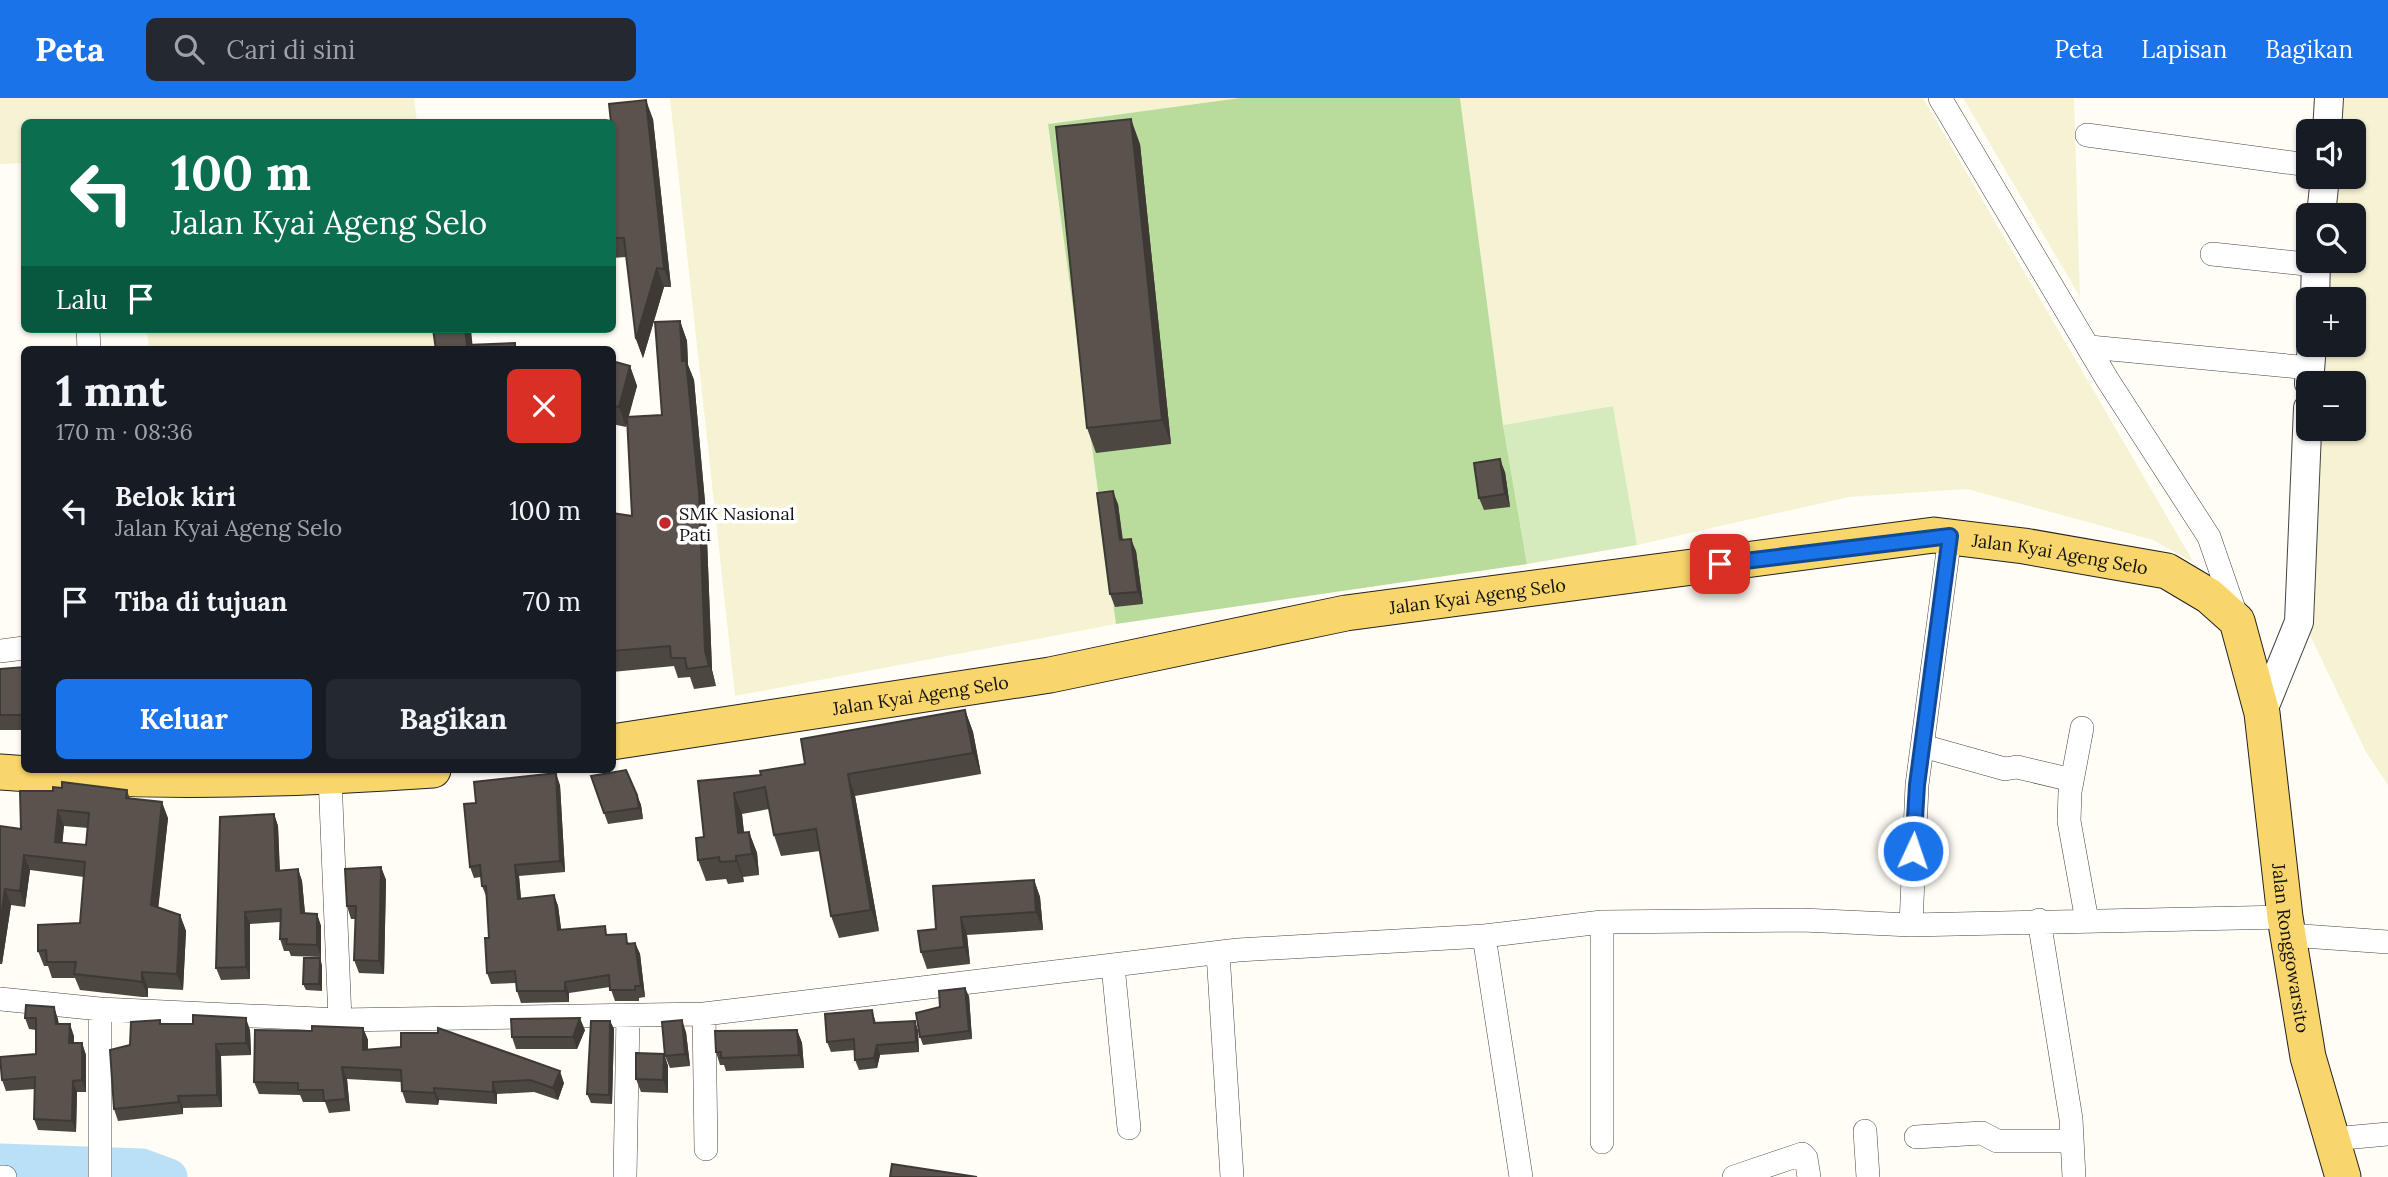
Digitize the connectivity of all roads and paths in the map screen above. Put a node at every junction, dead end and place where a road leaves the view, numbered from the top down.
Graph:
1 (1940, 98) edge
2 (2329, 98) edge
3 (2328, 119) edge
4 (2087, 135) dead end
5 (2296, 162) edge
6 (2212, 254) dead end
7 (2296, 261) edge
8 (2090, 347) junction
9 (2311, 365) edge
10 (2307, 441) edge
11 (1950, 536) junction
12 (2237, 621) junction
13 (21, 648) edge
14 (0, 651) edge
15 (2262, 713) junction
16 (2082, 728) dead end
17 (616, 740) edge
18 (1923, 746) junction
19 (0, 772) edge
20 (21, 772) edge
21 (50, 773) edge
22 (389, 773) edge
23 (136, 775) edge
24 (289, 775) edge
25 (330, 777) junction
26 (2072, 780) junction
27 (2039, 920) junction
28 (2087, 920) junction
29 (1602, 922) junction
30 (1911, 925) junction
31 (2287, 926) junction
32 (1484, 936) junction
33 (2388, 942) edge
34 (1217, 953) junction
35 (1113, 966) junction
36 (0, 999) edge
37 (100, 1009) junction
38 (704, 1014) junction
39 (628, 1015) junction
40 (340, 1020) junction
41 (1129, 1128) dead end
42 (1865, 1131) dead end
43 (2388, 1134) edge
44 (1916, 1137) dead end
45 (2333, 1139) junction
46 (2072, 1141) junction
47 (1602, 1142) dead end
48 (706, 1149) dead end
49 (1520, 1172) edge
50 (0, 1177) edge
51 (5, 1177) edge
52 (100, 1177) edge
53 (625, 1177) edge
54 (1232, 1177) edge
55 (1734, 1177) edge
56 (1809, 1177) edge
57 (1868, 1177) edge
58 (2074, 1177) edge
59 (2343, 1177) edge

1 - 8 street
2 - 3 street
4 - 5 street
6 - 7 street
8 - 9 street
8 - 12 street
10 - 15 street
11 - 12 main road, Jalan Kyai Ageng Selo
11 - 17 main road, Jalan Kyai Ageng Selo
11 - 18 street
12 - 15 main road
13 - 14 street
15 - 31 main road, Jalan Ronggowarsito
16 - 26 street
18 - 26 street
18 - 30 street
19 - 20 main road
21 - 23 main road
22 - 25 main road
23 - 24 main road
24 - 25 main road
25 - 40 street
26 - 28 street
27 - 28 street
27 - 30 street
27 - 46 street
28 - 31 street
29 - 30 street
29 - 32 street
29 - 47 street
31 - 33 street
31 - 45 main road, Jalan Ronggowarsito
32 - 34 street
32 - 49 street
34 - 35 street
34 - 54 street
35 - 38 street
35 - 41 street
36 - 37 street
37 - 40 street
37 - 52 street
38 - 39 street
38 - 48 street
39 - 40 street
39 - 53 street
42 - 57 street
43 - 45 street
44 - 46 street
45 - 59 main road, Jalan Ronggowarsito
46 - 58 street
50 - 51 street
55 - 56 street

